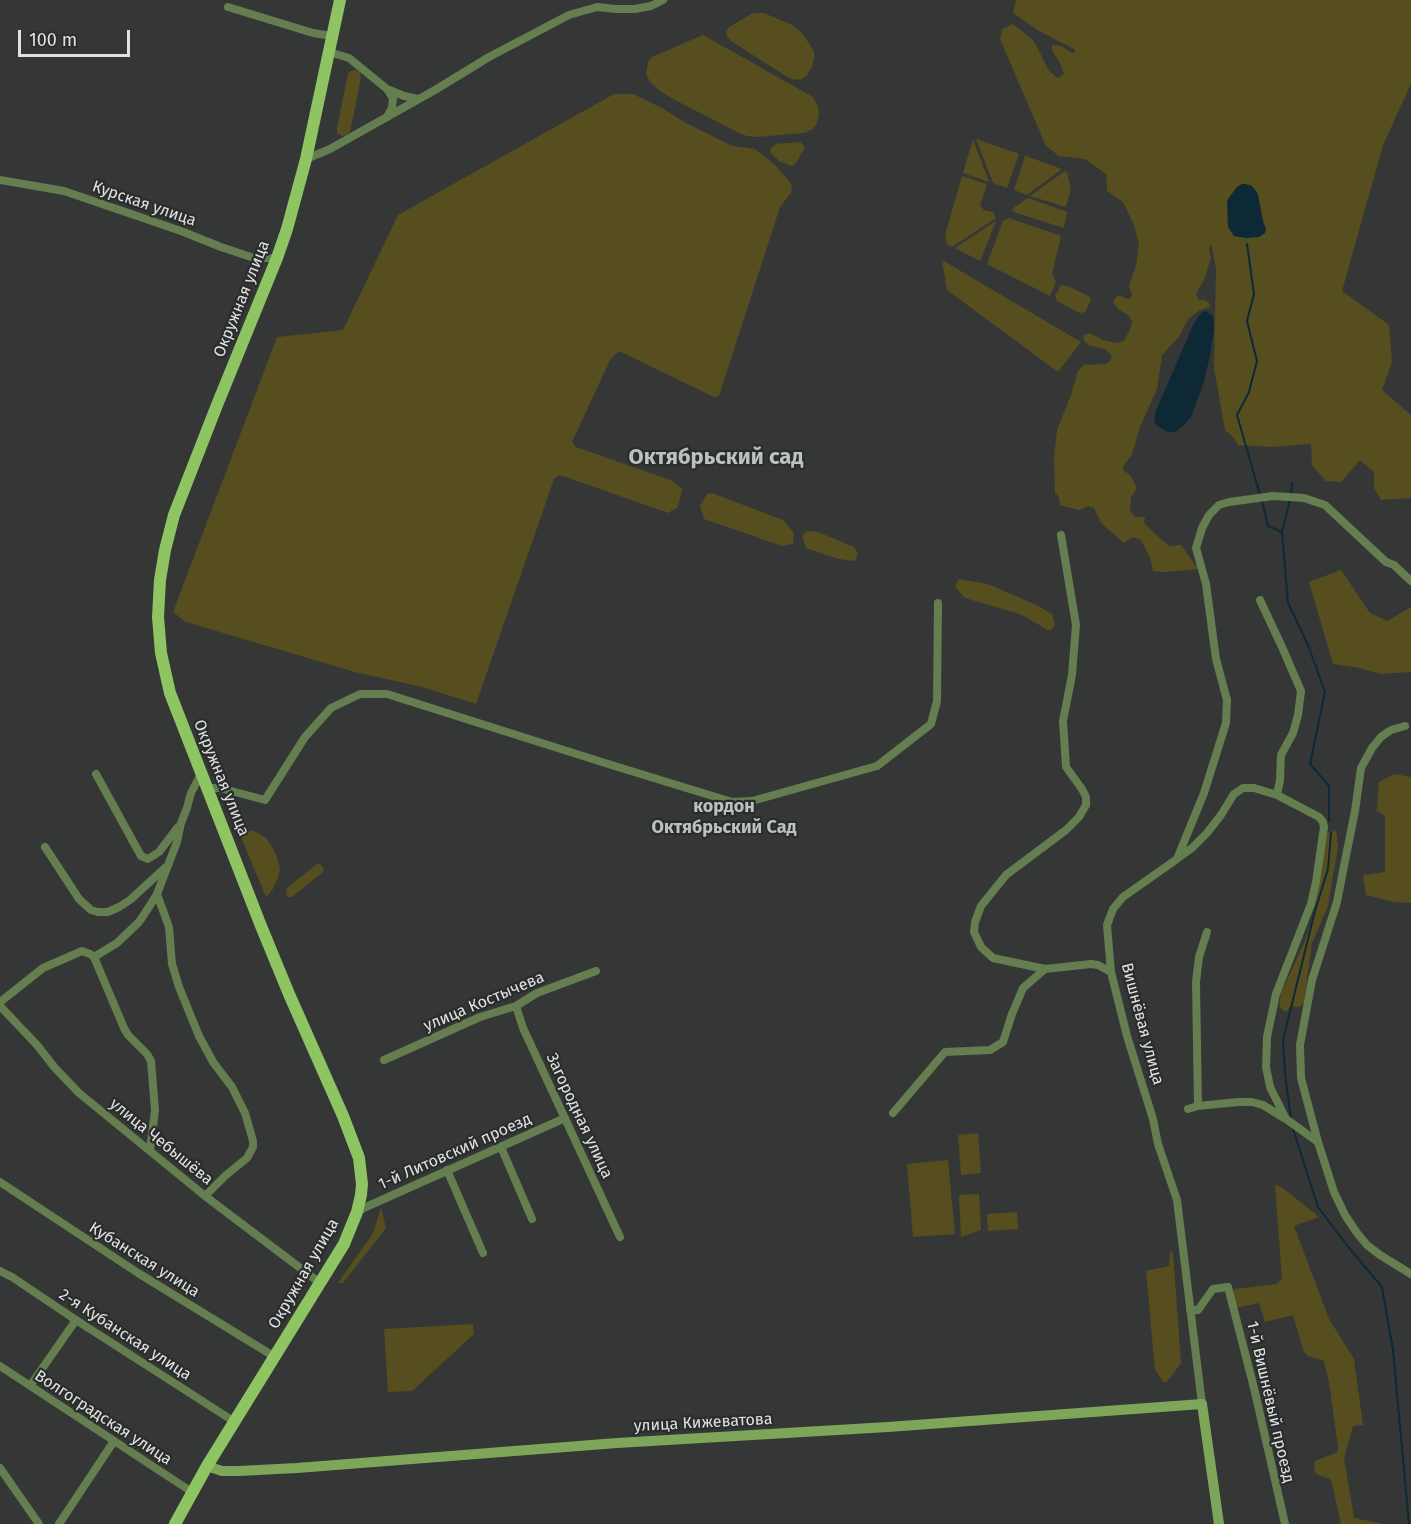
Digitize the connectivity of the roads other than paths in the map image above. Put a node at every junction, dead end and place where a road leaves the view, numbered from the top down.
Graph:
1 (340, 0) edge
2 (611, 0) edge
3 (663, 0) edge
4 (228, 7) dead end
5 (616, 9) junction
6 (332, 36) junction
7 (329, 52) junction
8 (387, 89) junction
9 (418, 99) junction
10 (387, 117) junction
11 (306, 159) junction
12 (0, 180) edge
13 (277, 258) junction
14 (1061, 535) dead end
15 (1411, 581) edge
16 (1260, 600) dead end
17 (938, 603) dead end
18 (1405, 726) dead end
19 (96, 774) dead end
20 (201, 774) junction
21 (207, 788) junction
22 (1277, 795) junction
23 (181, 823) junction
24 (45, 847) dead end
25 (1177, 859) junction
26 (167, 866) junction
27 (157, 894) junction
28 (1208, 932) dead end
29 (94, 957) junction
30 (1045, 969) junction
31 (596, 971) dead end
32 (1111, 972) junction
33 (0, 1004) edge
34 (516, 1006) junction
35 (384, 1060) dead end
36 (1198, 1106) junction
37 (1188, 1109) dead end
38 (892, 1113) dead end
39 (565, 1118) junction
40 (1286, 1119) junction
41 (1318, 1143) junction
42 (501, 1147) junction
43 (150, 1150) junction
44 (447, 1170) junction
45 (0, 1182) edge
46 (205, 1196) junction
47 (357, 1212) junction
48 (532, 1220) dead end
49 (620, 1237) dead end
50 (483, 1253) dead end
51 (0, 1271) edge
52 (1411, 1274) edge
53 (320, 1283) junction
54 (1190, 1310) junction
55 (76, 1320) junction
56 (275, 1357) junction
57 (0, 1366) edge
58 (30, 1386) junction
59 (1202, 1404) junction
60 (235, 1422) junction
61 (114, 1442) junction
62 (207, 1466) junction
63 (0, 1468) edge
64 (192, 1492) junction
65 (39, 1524) edge
66 (59, 1524) edge
67 (175, 1524) edge
68 (1219, 1524) edge
69 (1285, 1524) edge

1 - 6 main road, Окружная улица
2 - 5 street
3 - 5 street
4 - 6 street
5 - 9 street
6 - 7 main road, Окружная улица
7 - 8 street
7 - 11 main road, Окружная улица
8 - 9 street
8 - 10 street
9 - 10 street
10 - 11 street
11 - 13 main road, Окружная улица
12 - 13 street, Курская улица
13 - 20 main road, Окружная улица
14 - 30 street
15 - 25 street
16 - 22 street
17 - 21 street
18 - 41 street
19 - 23 street
20 - 21 main road, Окружная улица
20 - 23 street
21 - 47 main road, Окружная улица
22 - 25 street, Вишнёвая улица
22 - 40 street
23 - 26 street
24 - 26 street
25 - 32 street, Вишнёвая улица
26 - 27 street
27 - 29 street
27 - 46 street
28 - 36 street
29 - 33 street
29 - 43 street
30 - 32 street
30 - 38 street
31 - 34 street, улица Костычева
32 - 54 street, Вишнёвая улица
33 - 43 street, улица Чебышёва
34 - 35 street, улица Костычева
34 - 39 street, Загородная улица
36 - 37 street
36 - 40 street
39 - 42 street, 1-й Литовский проезд
39 - 49 street, Загородная улица
40 - 41 street
41 - 52 street
42 - 44 street, 1-й Литовский проезд
42 - 48 street
43 - 46 street, улица Чебышёва
44 - 47 street, 1-й Литовский проезд
44 - 50 street
45 - 56 street, Кубанская улица
46 - 53 street, улица Чебышёва
47 - 53 main road, Окружная улица
51 - 55 street, 2-я Кубанская улица
53 - 56 main road, Окружная улица
54 - 59 street, Вишнёвая улица
54 - 69 street, 1-й Вишнёвый проезд
55 - 58 street
55 - 60 street, 2-я Кубанская улица
56 - 60 main road, Окружная улица
57 - 58 street, Волгоградская улица
58 - 61 street, Волгоградская улица
59 - 62 main road, улица Кижеватова
59 - 68 main road, Вишнёвая улица
60 - 62 main road, Окружная улица
61 - 64 street, Волгоградская улица
61 - 66 street
62 - 64 main road, Окружная улица
63 - 65 street
64 - 67 main road, Окружная улица

